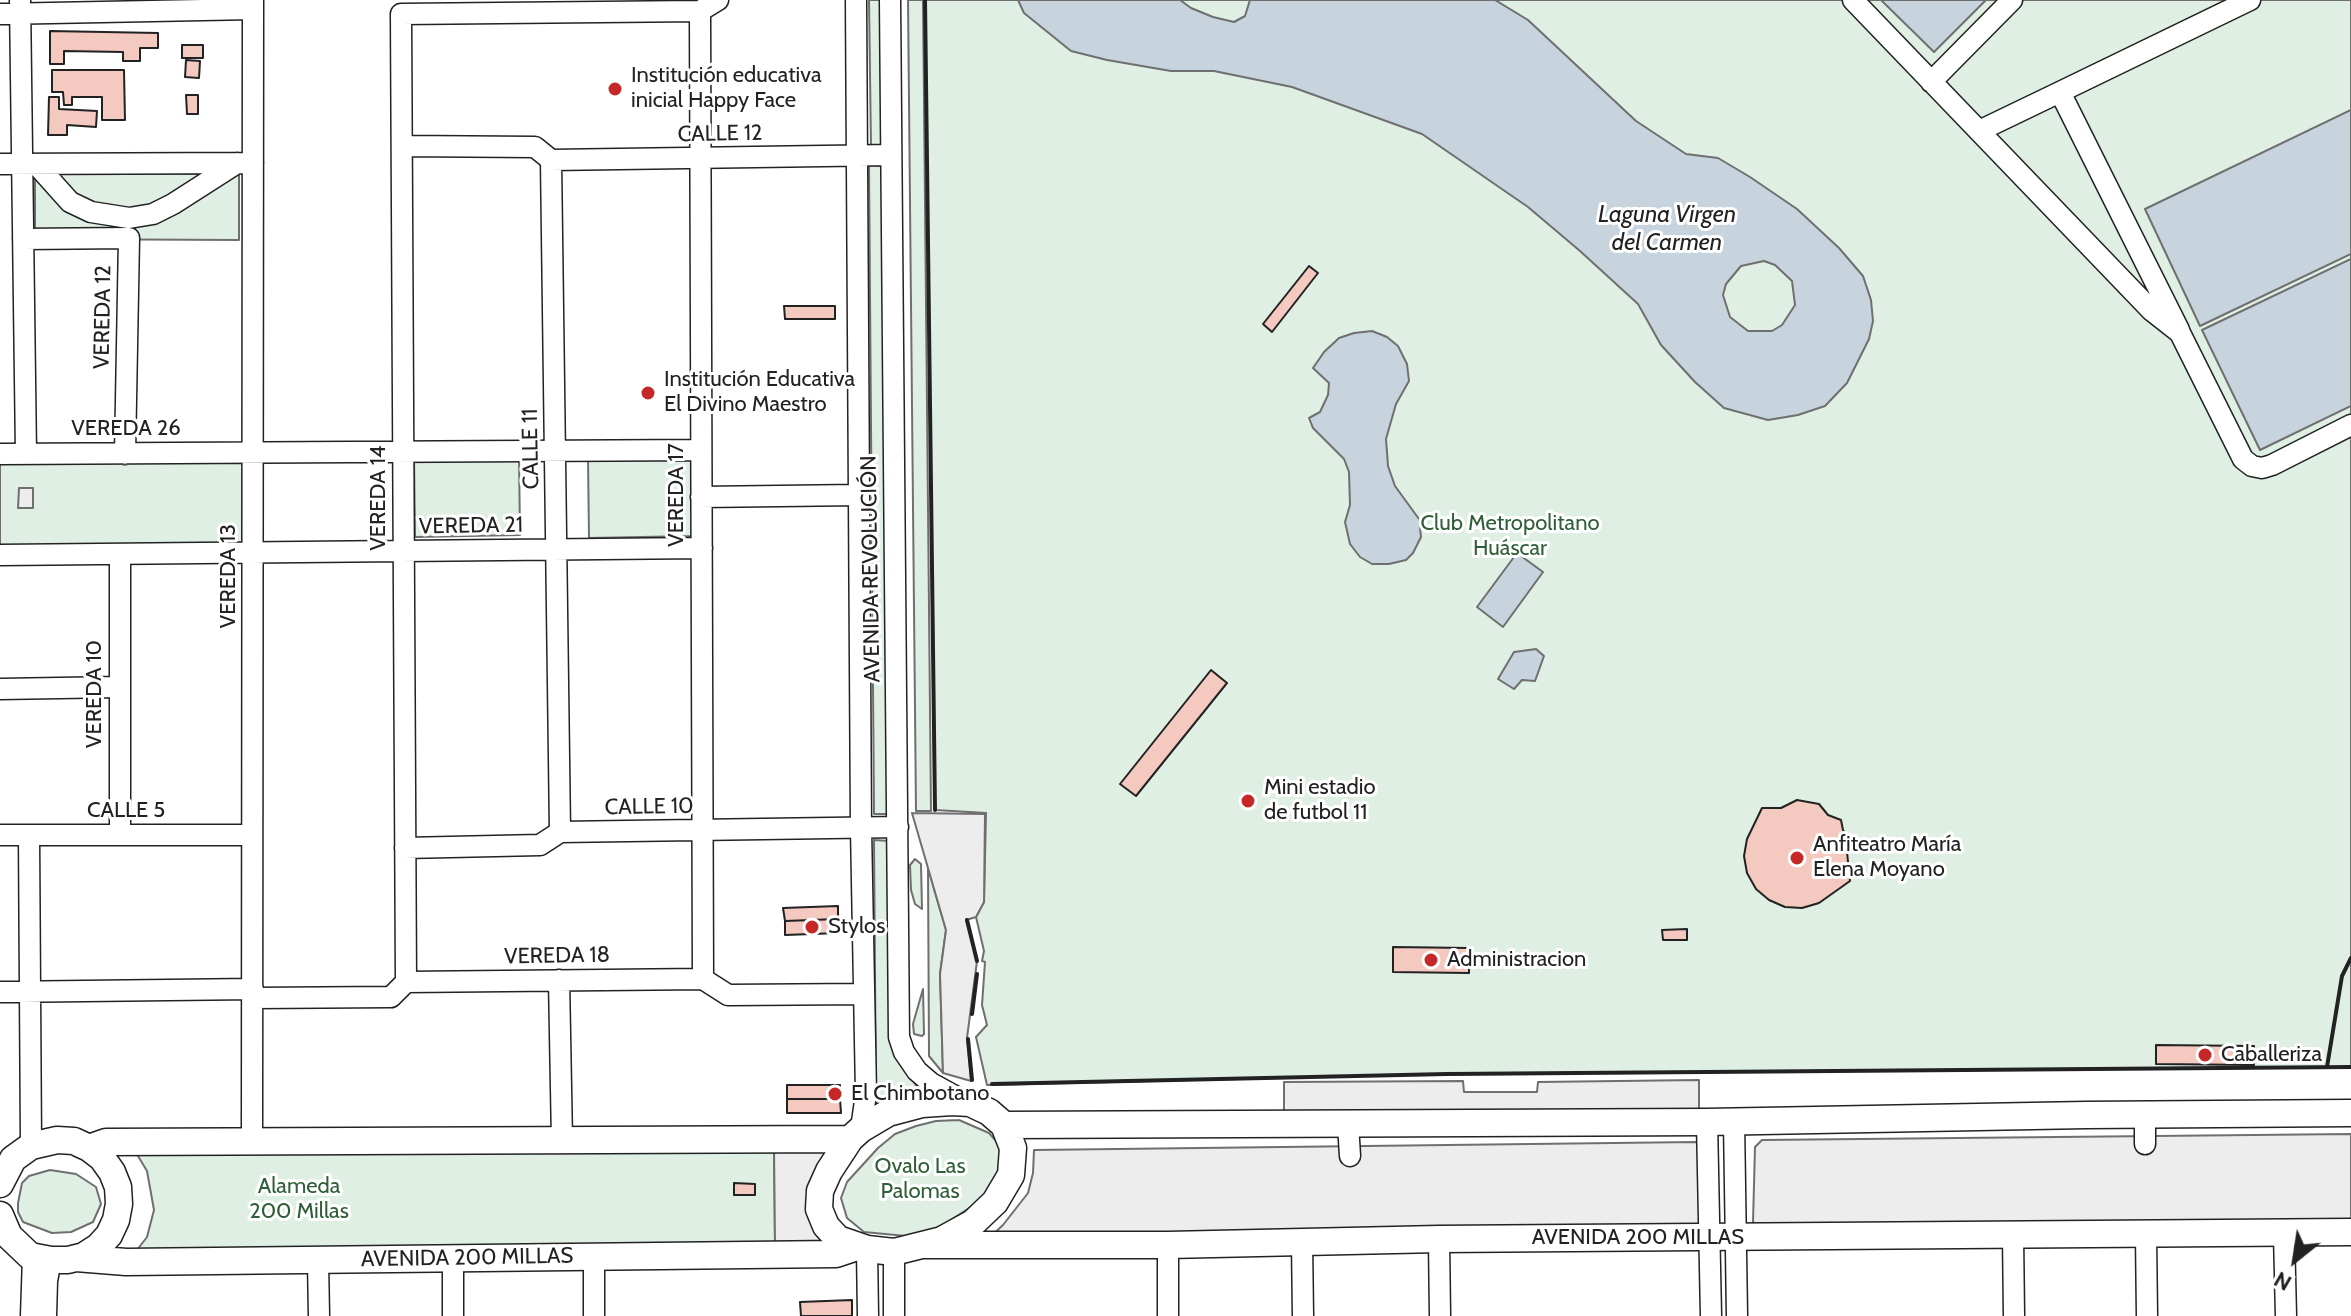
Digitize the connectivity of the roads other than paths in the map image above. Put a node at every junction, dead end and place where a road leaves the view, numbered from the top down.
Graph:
1 (718, 0) edge
2 (856, 0) edge
3 (890, 0) edge
4 (1853, 0) edge
5 (2012, 0) edge
6 (2250, 0) edge
7 (253, 5) edge
8 (552, 6) edge
9 (396, 7) edge
10 (13, 9) edge
11 (700, 11) junction
12 (1931, 82) junction
13 (2060, 92) junction
14 (1979, 131) junction
15 (402, 146) junction
16 (891, 155) junction
17 (856, 156) junction
18 (700, 158) junction
19 (551, 160) junction
20 (245, 163) junction
21 (0, 164) edge
22 (29, 164) junction
23 (129, 228) junction
24 (23, 239) junction
25 (2180, 333) junction
26 (2351, 425) edge
27 (701, 450) junction
28 (555, 451) junction
29 (403, 452) junction
30 (253, 453) junction
31 (0, 454) edge
32 (26, 454) junction
33 (125, 454) junction
34 (858, 495) junction
35 (701, 497) junction
36 (702, 548) junction
37 (556, 549) junction
38 (404, 551) junction
39 (253, 552) junction
40 (120, 554) junction
41 (0, 555) edge
42 (119, 687) junction
43 (0, 689) edge
44 (898, 827) junction
45 (861, 828) junction
46 (702, 830) junction
47 (560, 832) junction
48 (0, 835) edge
49 (29, 835) junction
50 (120, 835) junction
51 (252, 835) junction
52 (405, 848) junction
53 (703, 979) junction
54 (559, 980) junction
55 (406, 982) junction
56 (30, 991) junction
57 (0, 992) edge
58 (253, 994) junction
59 (864, 994) junction
60 (970, 1103) junction
61 (2351, 1113) edge
62 (2145, 1114) junction
63 (1734, 1121) junction
64 (1707, 1122) junction
65 (1348, 1124) junction
66 (1004, 1125) junction
67 (856, 1134) junction
68 (562, 1141) junction
69 (252, 1142) junction
70 (2145, 1144) dead end
71 (19, 1146) edge
72 (89, 1148) junction
73 (1350, 1156) dead end
74 (0, 1184) edge
75 (0, 1215) edge
76 (2351, 1232) edge
77 (2284, 1234) junction
78 (2013, 1235) junction
79 (2146, 1235) junction
80 (1736, 1237) junction
81 (1439, 1239) junction
82 (1709, 1239) junction
83 (1302, 1242) junction
84 (924, 1245) junction
85 (1168, 1245) junction
86 (873, 1249) junction
87 (594, 1256) junction
88 (48, 1258) junction
89 (453, 1259) junction
90 (318, 1261) junction
91 (0, 1262) edge
92 (31, 1316) edge
93 (46, 1316) edge
94 (319, 1316) edge
95 (453, 1316) edge
96 (594, 1316) edge
97 (868, 1316) edge
98 (894, 1316) edge
99 (1168, 1316) edge
100 (1303, 1316) edge
101 (1440, 1316) edge
102 (1711, 1316) edge
103 (1737, 1316) edge
104 (2014, 1316) edge
105 (2147, 1316) edge
106 (2286, 1316) edge

1 - 11 street
2 - 17 street, AVENIDA REVOLUCIÓN
3 - 16 street, AVENIDA REVOLUCIÓN
4 - 12 street
5 - 12 street
6 - 13 street
7 - 10 street
7 - 20 street, VEREDA 13
8 - 9 street
8 - 11 street
9 - 15 street, VEREDA 14
10 - 22 street
11 - 18 street, VEREDA 17
12 - 14 street
13 - 14 street
13 - 25 street
14 - 25 street
15 - 19 street
15 - 29 street, VEREDA 14
16 - 17 street, CALLE 12
16 - 44 street, AVENIDA REVOLUCIÓN
17 - 18 street, CALLE 12
17 - 34 street, AVENIDA REVOLUCIÓN
18 - 19 street, CALLE 12
18 - 27 street, VEREDA 17
19 - 28 street, CALLE 11
20 - 22 street
20 - 23 street
20 - 30 street, VEREDA 13
21 - 22 street
22 - 23 street
22 - 24 street
23 - 24 street, VEREDA 12
23 - 33 street, VEREDA 12
24 - 32 street
25 - 26 street
27 - 28 street, VEREDA 26
27 - 35 street, VEREDA 17
28 - 29 street, VEREDA 26
28 - 37 street, CALLE 11
29 - 30 street, VEREDA 26
29 - 38 street, VEREDA 14
30 - 33 street, VEREDA 26
30 - 39 street, VEREDA 13
31 - 32 street, VEREDA 26
32 - 33 street, VEREDA 26
34 - 35 street
34 - 45 street, AVENIDA REVOLUCIÓN
35 - 36 street, VEREDA 17
36 - 37 street, VEREDA 21
36 - 46 street, VEREDA 17
37 - 38 street, VEREDA 21
37 - 47 street, CALLE 11
38 - 39 street, VEREDA 21
38 - 52 street, VEREDA 14
39 - 40 street, VEREDA 21
39 - 51 street, VEREDA 13
40 - 41 street, VEREDA 21
40 - 42 street, VEREDA 10
42 - 43 street
42 - 50 street, VEREDA 10
44 - 45 street, CALLE 10
44 - 60 street, AVENIDA REVOLUCIÓN
45 - 46 street, CALLE 10
45 - 59 street, AVENIDA REVOLUCIÓN
46 - 47 street, CALLE 10
46 - 53 street, VEREDA 17
47 - 52 street, CALLE 10
48 - 49 street, CALLE 5
49 - 50 street, CALLE 5
49 - 56 street
50 - 51 street, CALLE 5
51 - 58 street, VEREDA 13
52 - 55 street, VEREDA 14
53 - 54 street, VEREDA 18
53 - 59 street, VEREDA 18
54 - 55 street, VEREDA 18
54 - 68 street
55 - 58 street, VEREDA 18
56 - 57 street, VEREDA 18
56 - 58 street, VEREDA 18
56 - 71 street
58 - 69 street, VEREDA 13
59 - 67 street, AVENIDA REVOLUCIÓN
60 - 66 main road
60 - 67 main road
61 - 62 main road
62 - 63 main road
62 - 70 street
63 - 64 main road
63 - 80 street
64 - 65 main road
64 - 82 street
65 - 66 main road
65 - 73 street
66 - 84 main road
67 - 68 main road
67 - 86 main road
68 - 69 main road
69 - 72 main road
71 - 72 main road
71 - 74 main road
72 - 88 main road
75 - 88 main road
76 - 77 main road, AVENIDA 200 MILLAS
77 - 79 main road, AVENIDA 200 MILLAS
77 - 106 street
78 - 79 main road, AVENIDA 200 MILLAS
78 - 80 main road, AVENIDA 200 MILLAS
78 - 104 street
79 - 105 street
80 - 82 main road, AVENIDA 200 MILLAS
80 - 103 street
81 - 82 main road, AVENIDA 200 MILLAS
81 - 83 main road, AVENIDA 200 MILLAS
81 - 101 street
82 - 102 street
83 - 85 main road, AVENIDA 200 MILLAS
83 - 100 street
84 - 85 main road, AVENIDA 200 MILLAS
84 - 86 main road
85 - 99 street
86 - 87 main road, AVENIDA 200 MILLAS
86 - 97 street
86 - 98 street
87 - 89 main road, AVENIDA 200 MILLAS
87 - 96 street
88 - 90 main road, AVENIDA 200 MILLAS
88 - 91 main road, AVENIDA 200 MILLAS
88 - 92 street
88 - 93 street
89 - 90 main road, AVENIDA 200 MILLAS
89 - 95 street
90 - 94 street

